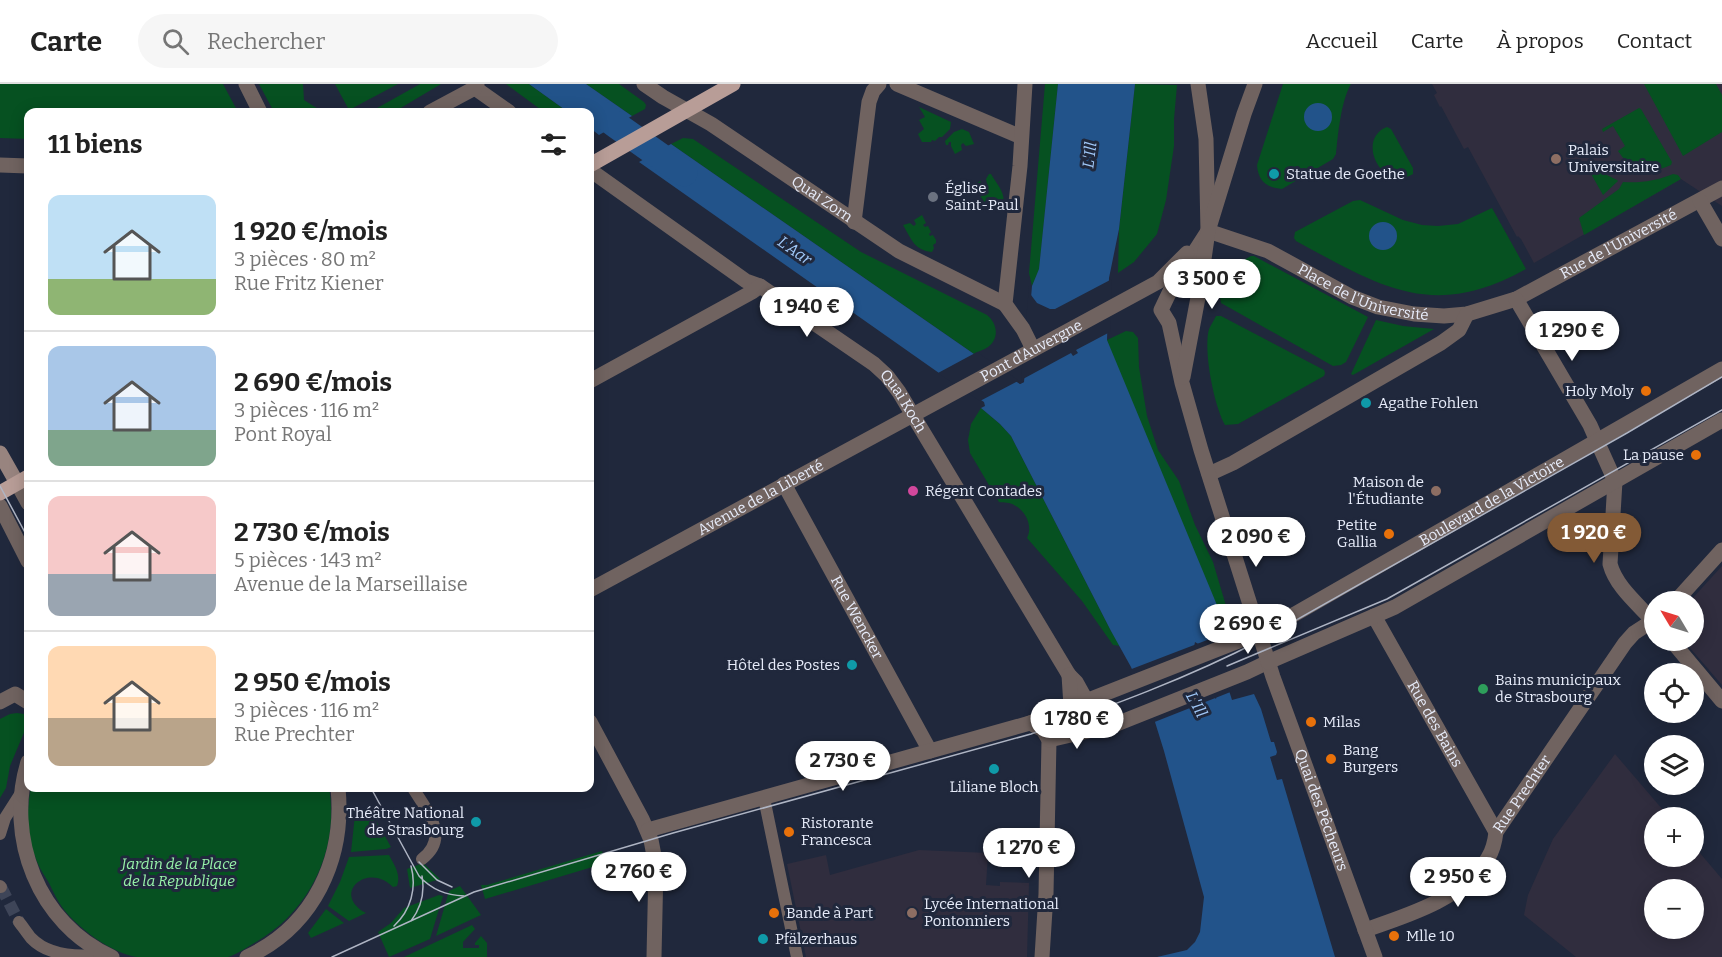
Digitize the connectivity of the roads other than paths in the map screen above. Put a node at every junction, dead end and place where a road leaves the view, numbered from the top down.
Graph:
1 (246, 84) edge
2 (644, 84) edge
3 (733, 84) edge
4 (879, 84) edge
5 (897, 84) edge
6 (1024, 84) edge
7 (1198, 84) edge
8 (1255, 84) edge
9 (476, 86) edge
10 (258, 108) edge
11 (437, 108) edge
12 (504, 108) edge
13 (686, 110) junction
14 (1021, 137) junction
15 (594, 163) edge
16 (0, 165) edge
17 (24, 166) edge
18 (594, 173) edge
19 (1722, 188) edge
20 (1700, 201) junction
21 (854, 222) junction
22 (1208, 231) junction
23 (1722, 239) edge
24 (760, 286) junction
25 (1131, 297) junction
26 (1516, 299) junction
27 (1009, 308) junction
28 (1161, 310) junction
29 (1467, 314) junction
30 (1033, 349) junction
31 (1722, 369) edge
32 (594, 379) edge
33 (1182, 383) junction
34 (931, 404) joint
35 (911, 414) junction
36 (1720, 426) edge
37 (1597, 441) junction
38 (0, 453) edge
39 (1209, 474) junction
40 (23, 480) edge
41 (1615, 481) junction
42 (784, 484) junction
43 (0, 492) edge
44 (0, 506) edge
45 (1722, 550) edge
46 (24, 553) edge
47 (594, 588) edge
48 (1685, 591) edge
49 (1644, 610) edge
50 (1374, 616) junction
51 (1644, 627) edge
52 (1259, 632) junction
53 (1680, 651) edge
54 (1268, 662) junction
55 (1069, 675) junction
56 (24, 700) edge
57 (1086, 700) junction
58 (1722, 701) edge
59 (0, 702) edge
60 (1071, 706) junction
61 (1030, 723) junction
62 (594, 729) edge
63 (1099, 729) junction
64 (1049, 740) junction
65 (930, 751) junction
66 (24, 780) edge
67 (338, 792) edge
68 (415, 792) edge
69 (21, 793) junction
70 (764, 798) junction
71 (648, 830) junction
72 (1496, 832) junction
73 (0, 834) edge
74 (422, 858) dead end
75 (19, 922) tunnel mouth
76 (1365, 930) junction
77 (109, 955) edge
78 (247, 957) edge
79 (654, 957) edge
80 (796, 957) edge
81 (1042, 957) edge
82 (1375, 957) edge

1 - 10 street
2 - 13 street, Quai Zorn
3 - 13 main road
4 - 21 street
5 - 14 street
6 - 14 street
7 - 22 street
8 - 22 street
9 - 11 street
9 - 12 street
13 - 15 main road
13 - 21 street, Quai Zorn
14 - 27 street
16 - 17 street
18 - 24 street, Quai Koch
19 - 20 street, Rue de l'Université
20 - 23 street
20 - 26 street, Rue de l'Université
21 - 27 street, Quai Zorn
22 - 25 street
22 - 28 street
22 - 29 street, Place de l'Université
22 - 33 street
24 - 32 street
24 - 35 street, Quai Koch
25 - 28 street
25 - 30 street, Pont d'Auvergne
26 - 29 street, Place de l'Université
26 - 37 street
27 - 30 street
28 - 33 street, Quai des Pêcheurs
29 - 39 street
30 - 34 street, Pont d'Auvergne
31 - 37 street, Boulevard de la Victoire
33 - 39 street, Quai des Pêcheurs
34 - 35 street, Avenue de la Liberté
35 - 42 street, Avenue de la Liberté
35 - 55 street, Quai Koch
36 - 41 street
37 - 41 street
37 - 52 street, Boulevard de la Victoire
38 - 40 main road
39 - 52 street, Quai des Pêcheurs
40 - 43 main road
41 - 49 street
41 - 50 street
42 - 47 street, Avenue de la Liberté
42 - 65 street, Rue Wencker
44 - 46 street
45 - 48 street
50 - 54 street
50 - 72 street, Rue des Bains
51 - 72 street, Rue Prechter
52 - 54 street, Quai des Pêcheurs
52 - 57 street, Boulevard de la Victoire
53 - 58 street
54 - 63 street
54 - 76 street, Quai des Pêcheurs
55 - 57 street, Quai Koch
55 - 60 street, Quai Koch
56 - 59 street
57 - 60 street, Boulevard de la Victoire
60 - 61 street, Boulevard de la Victoire
60 - 63 street
60 - 64 street
61 - 64 street
61 - 65 street, Boulevard de la Victoire
62 - 71 street
63 - 64 street
64 - 81 street
65 - 70 street, Boulevard de la Victoire
66 - 69 street
67 - 78 street
68 - 74 street
69 - 73 street
69 - 77 street
70 - 71 street, Boulevard de la Victoire
70 - 80 street
71 - 79 street
72 - 76 street, Rue Prechter
75 - 77 street
76 - 82 street, Quai des Pêcheurs

